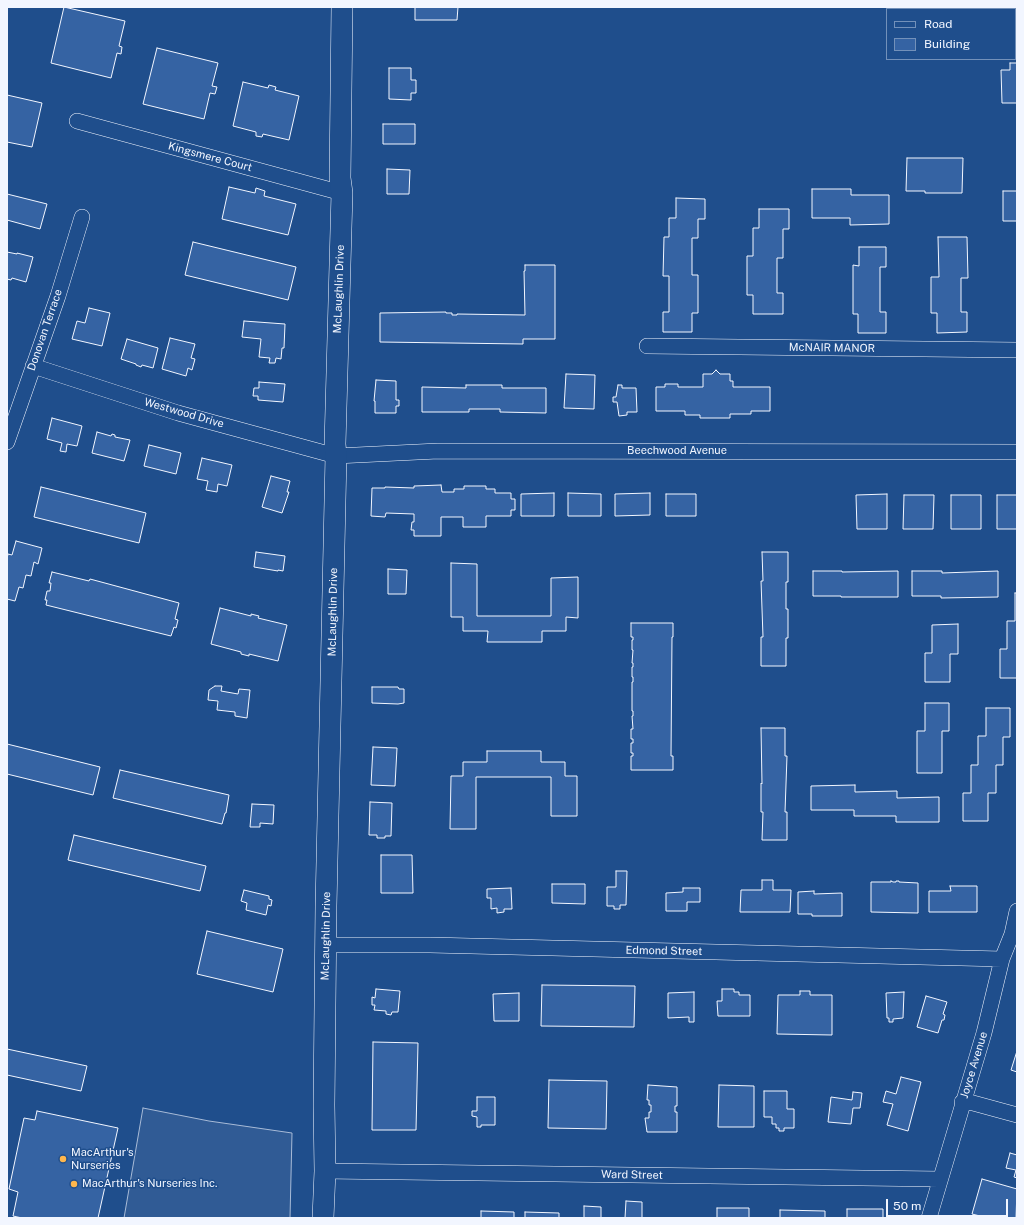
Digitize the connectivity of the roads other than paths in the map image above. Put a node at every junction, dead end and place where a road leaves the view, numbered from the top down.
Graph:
1 (342, 7) edge
2 (77, 121) dead end
3 (342, 193) junction
4 (82, 217) dead end
5 (647, 346) dead end
6 (1017, 350) edge
7 (33, 366) junction
8 (7, 442) edge
9 (1017, 452) edge
10 (336, 456) junction
11 (1017, 911) edge
12 (326, 945) junction
13 (1002, 959) junction
14 (962, 1102) junction
15 (1017, 1115) edge
16 (325, 1171) junction
17 (939, 1179) junction
18 (323, 1218) edge
19 (929, 1218) edge

1 - 3 main road, McLaughlin Drive
2 - 3 street, Kingsmere Court
3 - 10 main road, McLaughlin Drive
4 - 7 street, Donovan Terrace
5 - 6 street, McNAIR MANOR
7 - 8 street, Donovan Terrace
7 - 10 street, Westwood Drive
9 - 10 street, Beechwood Avenue
10 - 12 main road, McLaughlin Drive
11 - 13 street, Joyce Avenue
12 - 13 street, Edmond Street
12 - 16 main road, McLaughlin Drive
13 - 14 street, Joyce Avenue
14 - 15 street
14 - 17 street, Joyce Avenue
16 - 17 street, Ward Street
16 - 18 main road, McLaughlin Drive
17 - 19 street, Joyce Avenue

